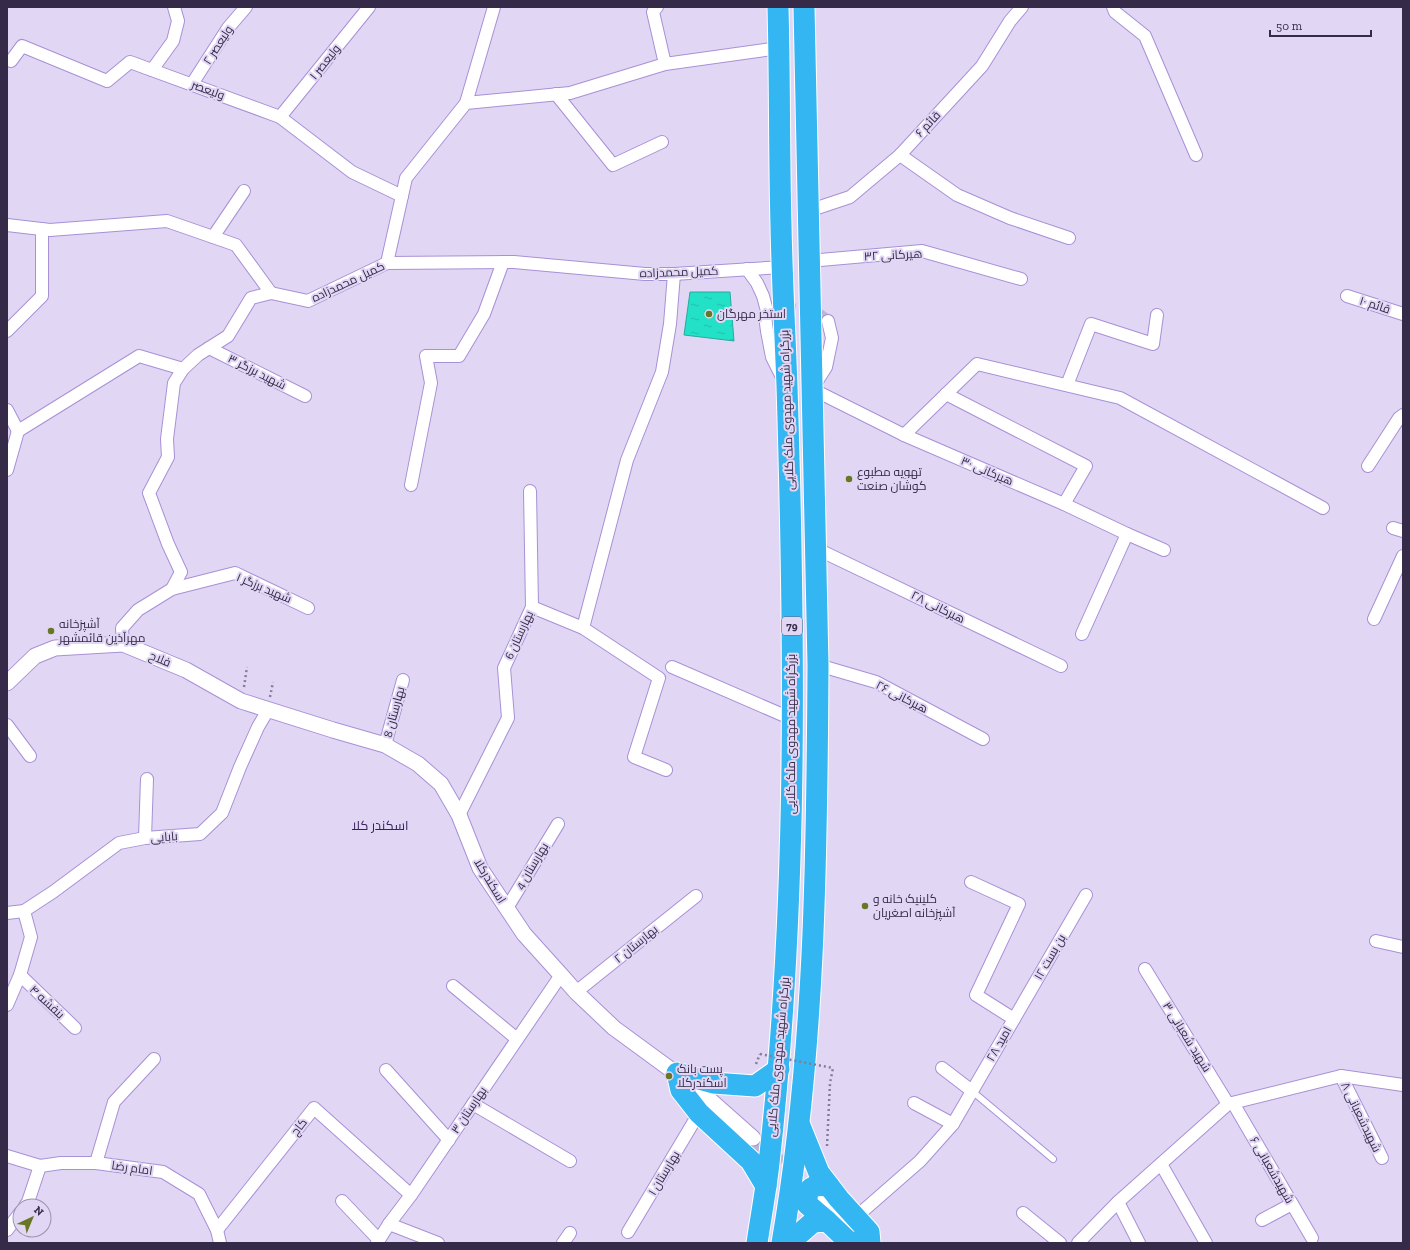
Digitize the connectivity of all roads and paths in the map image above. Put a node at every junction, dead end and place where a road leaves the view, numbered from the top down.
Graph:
1 (174, 7) edge
2 (246, 7) edge
3 (369, 7) edge
4 (494, 7) edge
5 (656, 7) edge
6 (778, 7) edge
7 (804, 7) edge
8 (1022, 7) edge
9 (1113, 7) edge
10 (779, 48) junction
11 (11, 61) dead end
12 (665, 64) junction
13 (152, 70) junction
14 (192, 84) junction
15 (556, 94) junction
16 (466, 103) junction
17 (280, 117) junction
18 (662, 142) dead end
19 (900, 155) junction
20 (1196, 155) dead end
21 (244, 191) dead end
22 (402, 196) junction
23 (808, 211) junction
24 (7, 225) edge
25 (42, 230) junction
26 (213, 237) junction
27 (1069, 238) dead end
28 (809, 261) junction
29 (503, 262) junction
30 (387, 263) junction
31 (782, 267) junction
32 (747, 269) junction
33 (674, 274) junction
34 (1021, 279) dead end
35 (271, 293) junction
36 (1347, 296) dead end
37 (1403, 314) edge
38 (1157, 315) dead end
39 (828, 321) dead end
40 (7, 331) edge
41 (209, 348) junction
42 (183, 369) junction
43 (1068, 385) junction
44 (787, 387) junction
45 (812, 389) junction
46 (946, 394) junction
47 (304, 396) dead end
48 (7, 410) edge
49 (1402, 418) edge
50 (18, 431) junction
51 (904, 434) junction
52 (1368, 466) dead end
53 (7, 470) edge
54 (411, 485) dead end
55 (530, 491) dead end
56 (1064, 504) junction
57 (1322, 508) dead end
58 (1127, 534) junction
59 (815, 548) junction
60 (1164, 550) dead end
61 (1403, 556) edge
62 (172, 589) junction
63 (532, 607) junction
64 (308, 608) dead end
65 (1374, 619) dead end
66 (583, 628) junction
67 (1082, 634) dead end
68 (123, 644) junction
69 (818, 665) junction
70 (1061, 666) dead end
71 (247, 667) dead end
72 (672, 667) dead end
73 (9, 676) edge
74 (403, 680) dead end
75 (242, 701) junction
76 (268, 710) junction
77 (792, 720) junction
78 (7, 725) edge
79 (983, 740) dead end
80 (385, 744) junction
81 (30, 756) dead end
82 (666, 770) dead end
83 (147, 779) dead end
84 (459, 815) junction
85 (558, 824) dead end
86 (145, 838) junction
87 (971, 882) dead end
88 (1086, 894) dead end
89 (696, 896) dead end
90 (507, 908) junction
91 (24, 911) junction
92 (7, 912) edge
93 (1376, 941) dead end
94 (1403, 947) edge
95 (1145, 969) dead end
96 (561, 975) junction
97 (20, 976) junction
98 (454, 986) dead end
99 (576, 992) junction
100 (7, 1005) edge
101 (1014, 1019) junction
102 (75, 1028) dead end
103 (517, 1040) junction
104 (760, 1054) dead end
105 (154, 1059) dead end
106 (942, 1068) dead end
107 (779, 1069) junction
108 (386, 1070) dead end
109 (677, 1073) junction
110 (1341, 1076) junction
111 (1403, 1085) edge
112 (972, 1091) junction
113 (914, 1102) dead end
114 (1231, 1103) junction
115 (473, 1104) junction
116 (699, 1113) junction
117 (799, 1124) junction
118 (953, 1124) junction
119 (753, 1138) tunnel mouth
120 (449, 1140) junction
121 (7, 1156) edge
122 (1382, 1158) dead end
123 (1053, 1159) dead end
124 (570, 1161) dead end
125 (96, 1163) junction
126 (1161, 1164) junction
127 (40, 1166) junction
128 (822, 1185) junction
129 (766, 1186) junction
130 (411, 1195) junction
131 (29, 1198) edge
132 (342, 1201) dead end
133 (1118, 1202) junction
134 (1292, 1204) junction
135 (1023, 1213) dead end
136 (856, 1217) junction
137 (1262, 1220) dead end
138 (826, 1221) junction
139 (389, 1224) junction
140 (217, 1230) junction
141 (628, 1232) dead end
142 (1312, 1238) dead end
143 (378, 1241) edge
144 (220, 1243) edge
145 (438, 1243) edge
146 (757, 1243) edge
147 (782, 1243) edge
148 (789, 1243) edge
149 (856, 1243) edge
150 (867, 1243) edge
151 (870, 1243) edge
152 (1060, 1243) edge
153 (1078, 1243) edge
154 (1139, 1243) edge
155 (1206, 1243) edge

1 - 13 street
2 - 14 street, ولیعصر ۲
3 - 17 street, ولیعصر ۱
4 - 16 street
5 - 12 street
6 - 10 highway, بزرگراه شهید مهدوی ملک کلایی / 79
7 - 23 highway, بزرگراه شهید مهدوی ملک کلایی / 79
8 - 19 street, قائم ۶
9 - 20 street
10 - 12 street
10 - 31 highway, بزرگراه شهید مهدوی ملک کلایی / 79
11 - 13 street, ولیعصر
12 - 15 street
13 - 14 street, ولیعصر
14 - 17 street, ولیعصر
15 - 16 street
15 - 18 street
16 - 22 street
17 - 22 street, ولیعصر
19 - 23 street, قائم ۶
19 - 27 street
21 - 26 street
22 - 30 street
23 - 28 highway, بزرگراه شهید مهدوی ملک کلایی / 79
24 - 25 street
25 - 26 street
25 - 40 street
26 - 35 street
28 - 34 street, هیرکانی ۳۲
28 - 45 highway, بزرگراه شهید مهدوی ملک کلایی / 79
29 - 30 street, کمیل محمدزاده
29 - 33 street, کمیل محمدزاده
29 - 54 street
30 - 35 street, کمیل محمدزاده
31 - 32 street, کمیل محمدزاده
31 - 44 highway, بزرگراه شهید مهدوی ملک کلایی / 79
32 - 33 street, کمیل محمدزاده
32 - 44 street
33 - 66 street
35 - 41 street, کمیل محمدزاده
36 - 37 street, قائم ۱۰
38 - 43 street
39 - 45 street
41 - 42 street, کمیل محمدزاده
41 - 47 street, شهید برزگر ۳
42 - 50 street
42 - 62 street, کمیل محمدزاده
43 - 46 street
43 - 57 street
44 - 77 highway, بزرگراه شهید مهدوی ملک کلایی / 79
45 - 51 street, هیرکانی ۳۰
45 - 59 highway, بزرگراه شهید مهدوی ملک کلایی / 79
46 - 51 street
46 - 56 street
48 - 50 street
49 - 52 street
50 - 53 street
51 - 56 street, هیرکانی ۳۰
55 - 63 street, بهارستان 6
56 - 58 street, هیرکانی ۳۰
58 - 60 street, هیرکانی ۳۰
58 - 67 street
59 - 69 highway, بزرگراه شهید مهدوی ملک کلایی / 79
59 - 70 street, هیرکانی ۲۸
61 - 65 street
62 - 64 street, شهید برزگر ۱
62 - 68 street, شهید برزگر ۱
63 - 66 street
63 - 84 street, بهارستان 6
66 - 82 street
68 - 73 street, فلاح
68 - 75 street, فلاح
69 - 79 street, هیرکانی ۲۶
69 - 117 highway, بزرگراه شهید مهدوی ملک کلایی / 79
71 - 75 path
72 - 77 street
74 - 80 street, بهارستان 8
75 - 76 street, فلاح
76 - 80 street, اسکندرکلا
76 - 86 street, بابایی
77 - 107 highway, بزرگراه شهید مهدوی ملک کلایی / 79
78 - 81 street
80 - 84 street, اسکندرکلا
83 - 86 street
84 - 90 street, اسکندرکلا
85 - 90 street, بهارستان 4
86 - 91 street, بابایی
87 - 101 street, امید ۲۸
88 - 101 street, بن بست ۱۲
89 - 99 street, بهارستان ۲
90 - 96 street, اسکندرکلا
91 - 92 street
91 - 97 street
93 - 94 street
95 - 114 street, شهید شعبانی ۳
96 - 99 street, اسکندرکلا
96 - 103 street, بهارستان ۳
97 - 100 street
97 - 102 street, بنفشه ۴
98 - 103 street
99 - 109 street, اسکندرکلا
101 - 112 street, امید ۲۸
103 - 115 street, بهارستان ۳
104 - 128 path, bridge
105 - 125 street
106 - 112 street
107 - 109 highway
107 - 129 highway, بزرگراه شهید مهدوی ملک کلایی / 79
108 - 120 street
109 - 116 highway
109 - 119 street, اسکندرکلا
110 - 111 street
110 - 114 street
110 - 122 street, شهیدشعبانی ۸
112 - 118 street, امید ۲۸
112 - 123 lane
113 - 118 street
114 - 126 street
114 - 134 street, شهیدشعبانی ۶
115 - 120 street, بهارستان ۳
115 - 124 street
116 - 129 highway
116 - 141 street, بهارستان ۱
117 - 128 highway
117 - 147 highway, بزرگراه شهید مهدوی ملک کلایی / 79
118 - 136 street, امید ۲۸
120 - 130 street, بهارستان ۳
121 - 127 street, امام رضا
125 - 127 street, امام رضا
125 - 140 street, امام رضا
126 - 133 street
126 - 155 street
127 - 131 street
128 - 136 highway
128 - 138 highway
128 - 150 street
129 - 146 highway, بزرگراه شهید مهدوی ملک کلایی / 79
130 - 139 street, بهارستان ۳
130 - 140 street, کاج
132 - 143 street
133 - 153 street
133 - 154 street
134 - 137 street
134 - 142 street, شهیدشعبانی ۶
135 - 152 street
136 - 151 highway
138 - 148 highway
138 - 149 highway
139 - 143 street, بهارستان ۳
139 - 145 street
140 - 144 street, امام رضا

